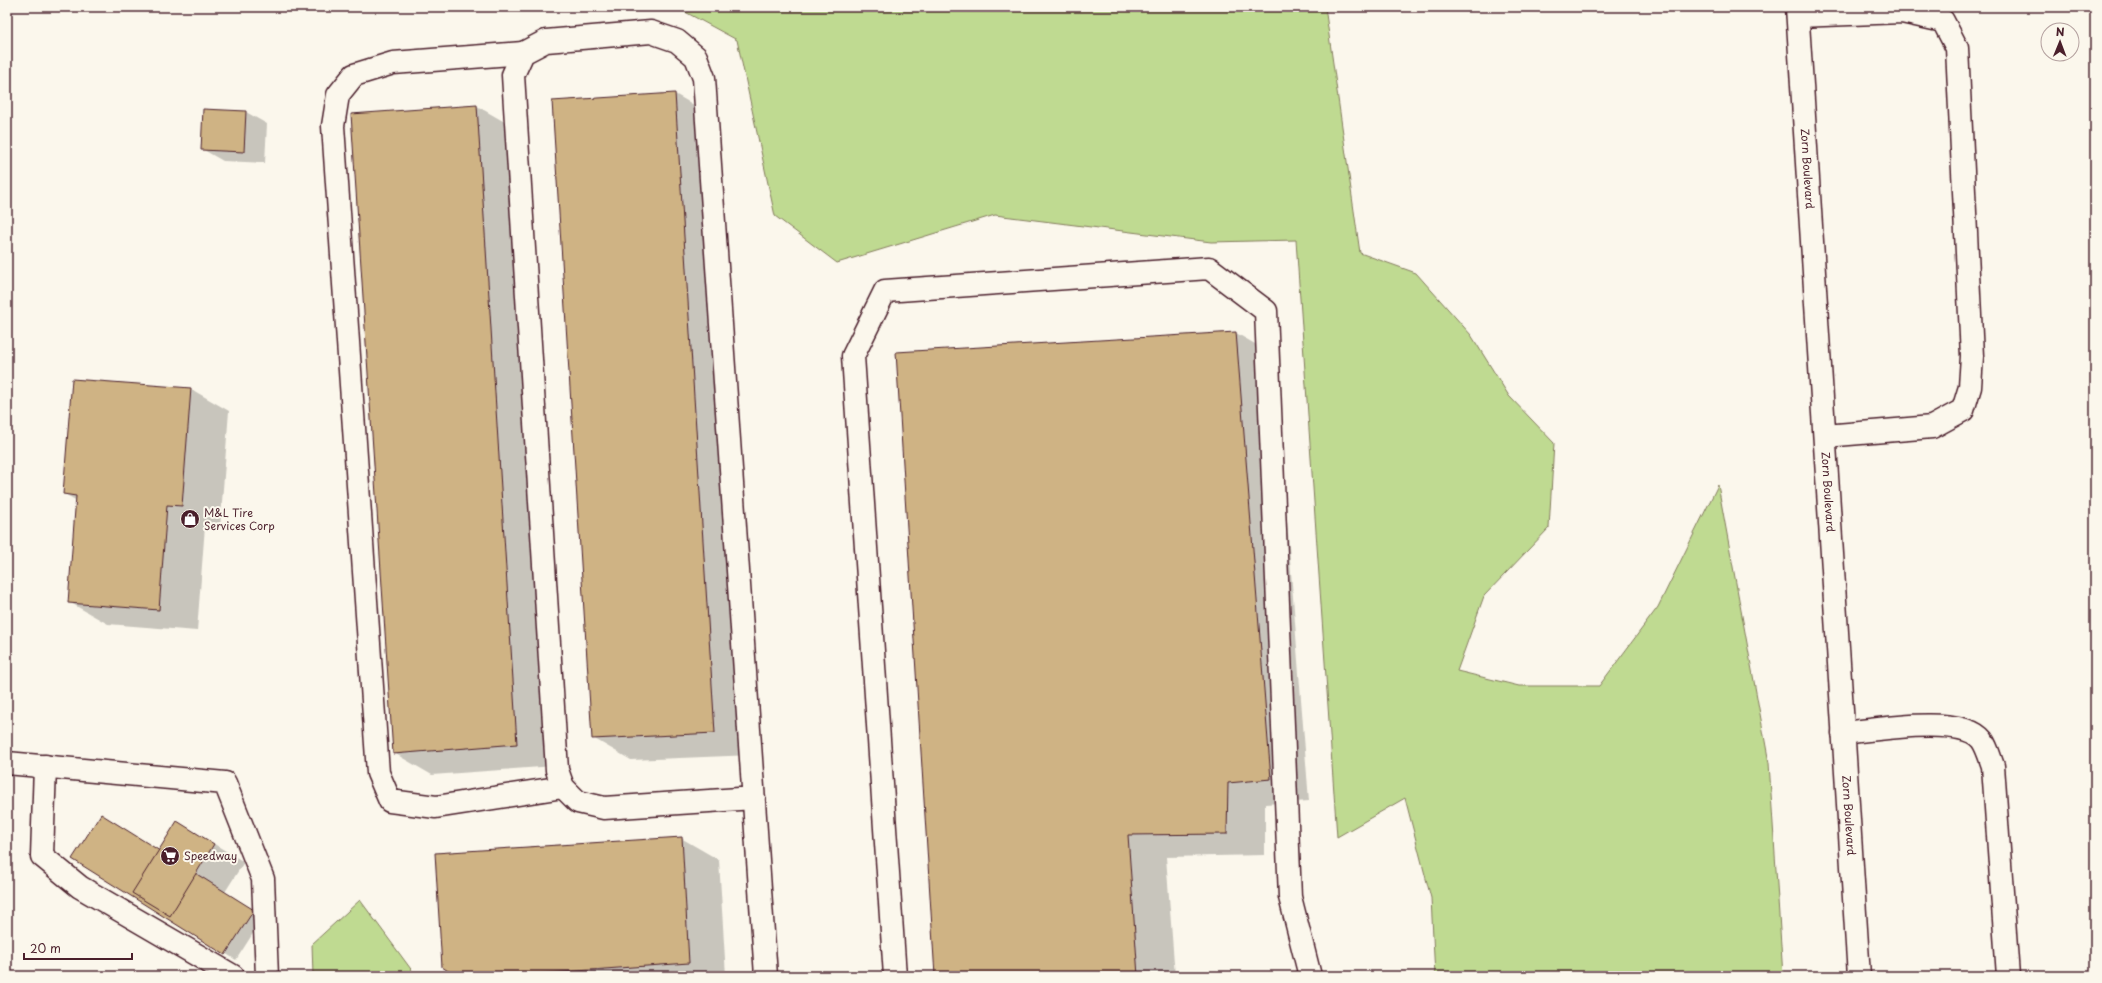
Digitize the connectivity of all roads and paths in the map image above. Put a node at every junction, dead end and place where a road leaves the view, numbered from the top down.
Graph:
1 (1798, 11) edge
2 (523, 54) junction
3 (1825, 436) junction
4 (1843, 733) junction
5 (7, 763) edge
6 (45, 766) junction
7 (563, 787) junction
8 (754, 798) junction
9 (233, 976) edge
10 (267, 976) edge
11 (766, 976) edge
12 (895, 976) edge
13 (1310, 976) edge
14 (1859, 976) edge
15 (2008, 976) edge

1 - 3 street, Zorn Boulevard
1 - 3 street
2 - 7 street
2 - 7 street
2 - 8 street
3 - 4 street, Zorn Boulevard
4 - 14 street, Zorn Boulevard
4 - 15 street
5 - 6 street
6 - 9 street
6 - 10 street
7 - 8 street
8 - 11 street
12 - 13 street

